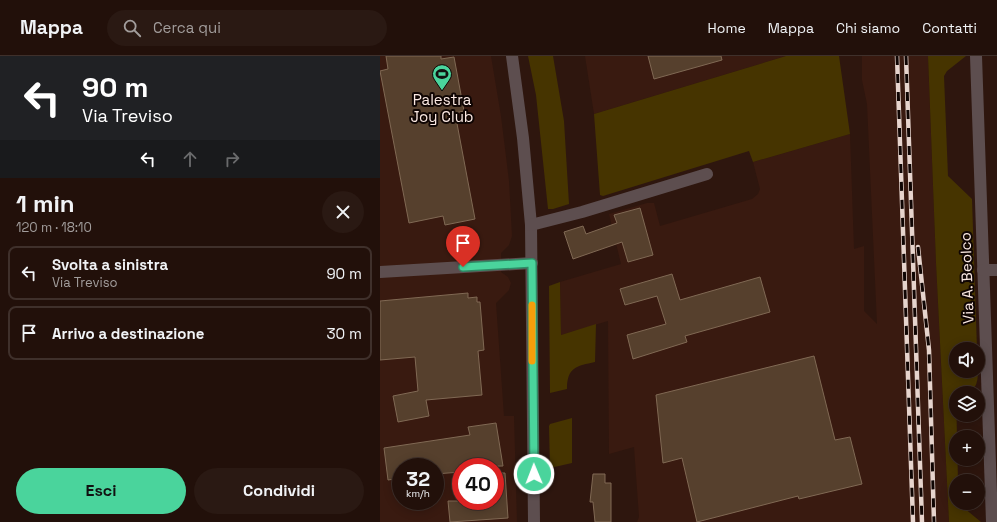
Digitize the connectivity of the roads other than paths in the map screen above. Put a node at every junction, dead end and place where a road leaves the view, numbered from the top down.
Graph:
1 (512, 56) edge
2 (976, 56) edge
3 (707, 174) dead end
4 (531, 225) junction
5 (532, 263) junction
6 (983, 270) junction
7 (997, 270) edge
8 (380, 272) edge
9 (534, 522) edge
10 (992, 522) edge

1 - 4 street
2 - 6 street, Via A. Beolco
3 - 4 street
4 - 5 street
5 - 8 street
5 - 9 street
6 - 7 street
6 - 10 street, Via A. Beolco

